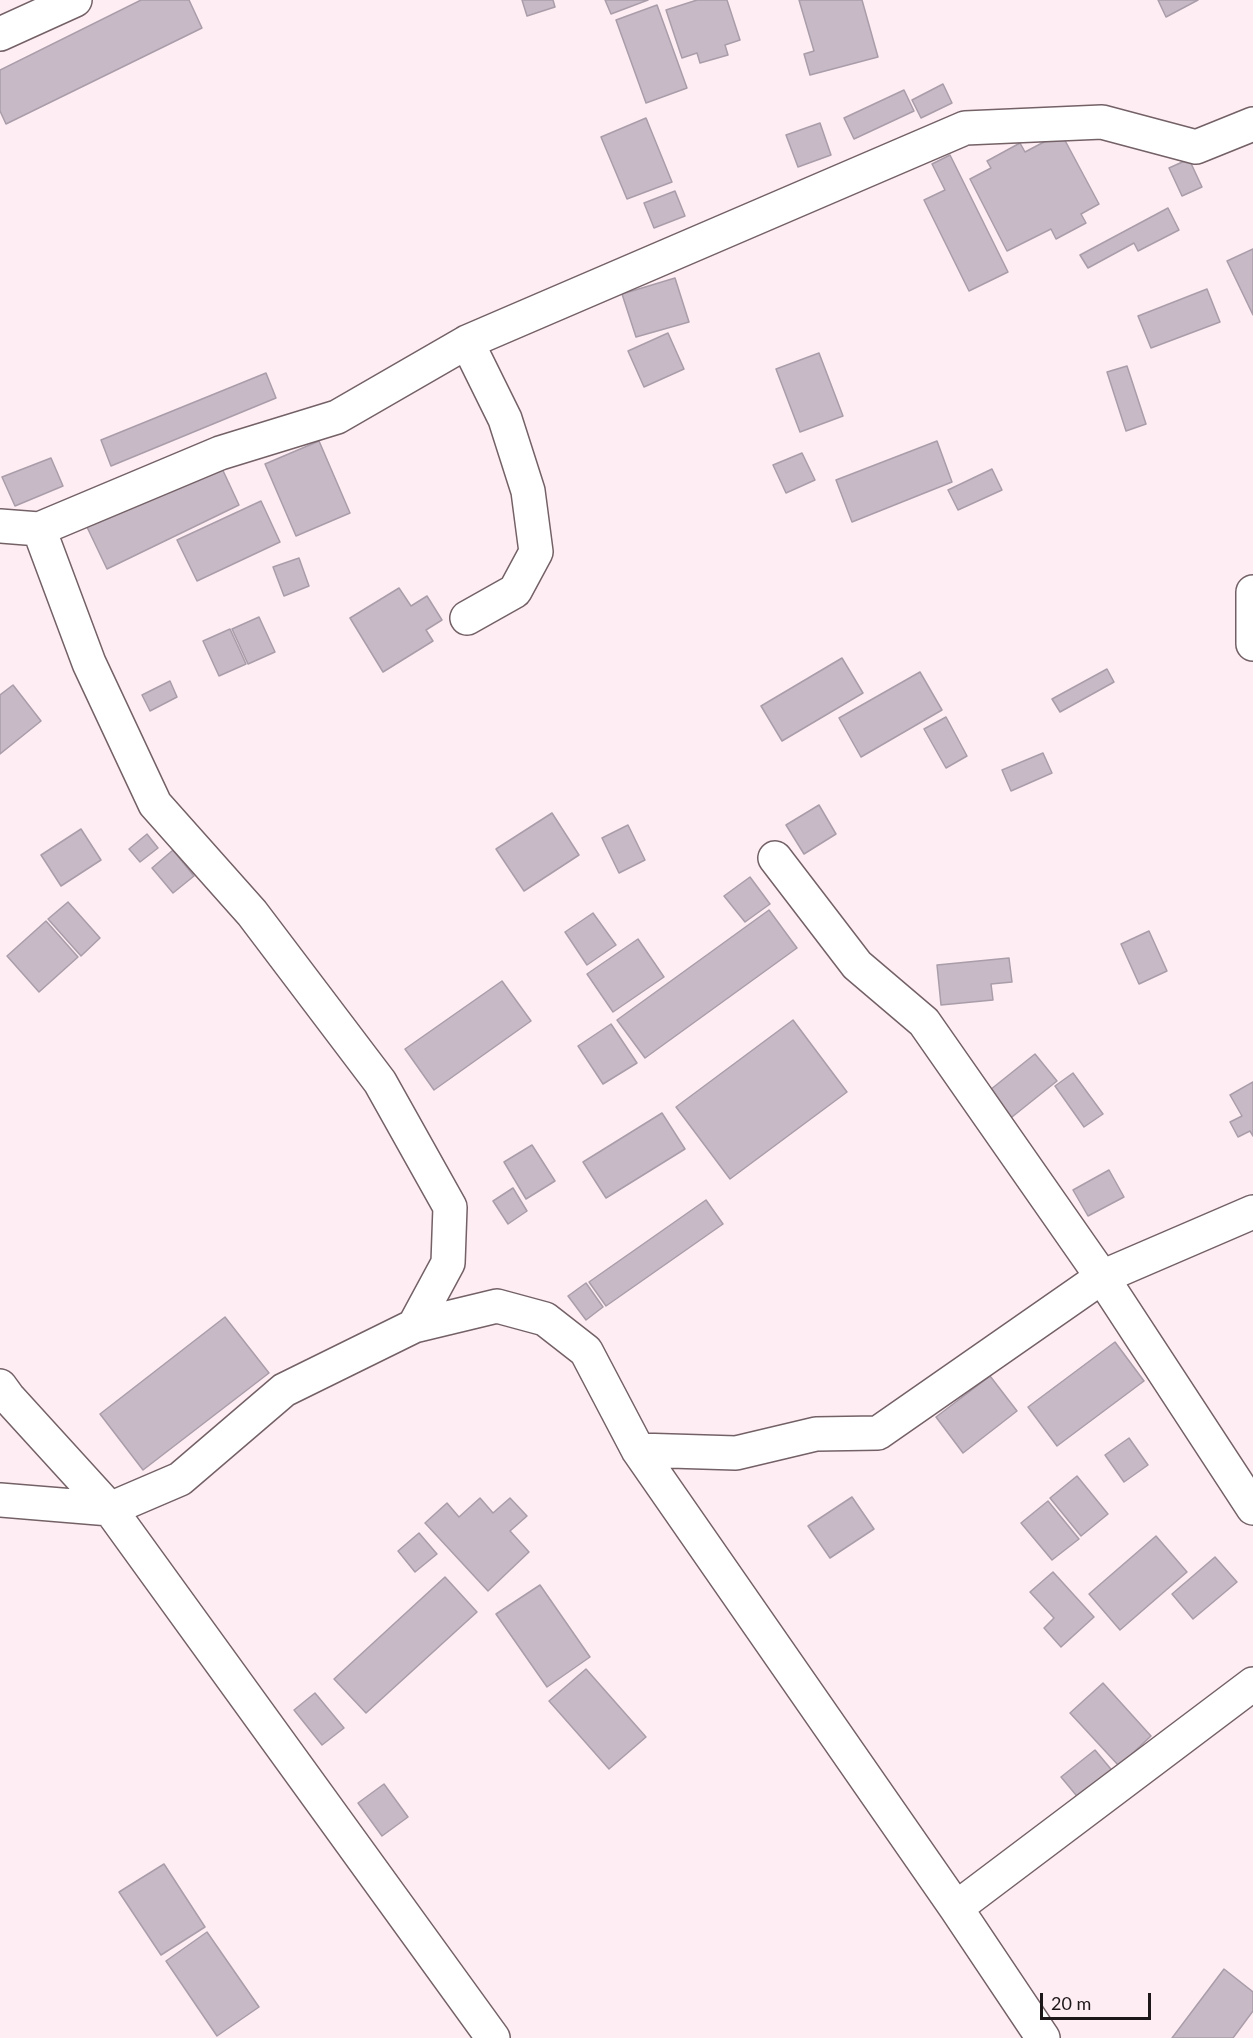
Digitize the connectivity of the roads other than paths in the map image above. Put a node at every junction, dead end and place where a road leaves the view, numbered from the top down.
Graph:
1 (75, 0) edge
2 (0, 34) edge
3 (1253, 124) edge
4 (467, 342) junction
5 (0, 526) edge
6 (39, 530) junction
7 (1253, 592) edge
8 (467, 618) dead end
9 (1253, 644) edge
10 (776, 858) dead end
11 (1253, 1212) edge
12 (1102, 1277) junction
13 (414, 1326) junction
14 (0, 1386) edge
15 (638, 1450) junction
16 (0, 1500) edge
17 (1253, 1508) edge
18 (110, 1509) junction
19 (1253, 1684) edge
20 (956, 1908) junction
21 (493, 2038) edge
22 (1043, 2038) edge

1 - 2 street
3 - 4 street
4 - 6 street
4 - 8 street
5 - 6 street
6 - 13 street
7 - 9 street
10 - 12 street
11 - 12 street
12 - 15 street
12 - 17 street
13 - 15 street
13 - 18 street
14 - 18 street
15 - 20 street
16 - 18 street
18 - 21 street
19 - 20 street
20 - 22 street

